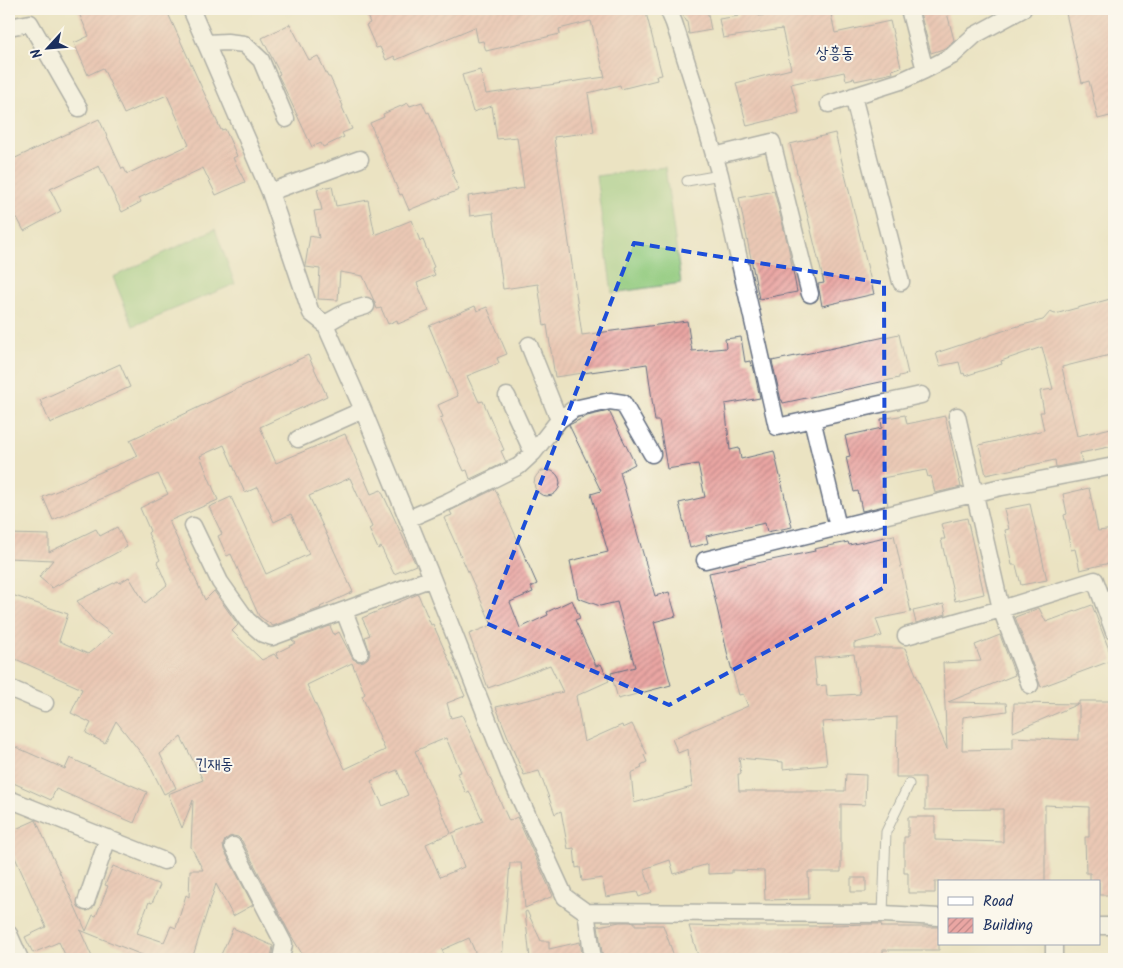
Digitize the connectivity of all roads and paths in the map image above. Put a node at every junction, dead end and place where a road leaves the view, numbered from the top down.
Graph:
1 (191, 9) edge
2 (668, 9) edge
3 (909, 9) edge
4 (1023, 9) edge
5 (9, 27) edge
6 (206, 43) junction
7 (925, 70) junction
8 (853, 96) junction
9 (828, 104) dead end
10 (79, 108) dead end
11 (286, 119) dead end
12 (714, 156) junction
13 (360, 159) dead end
14 (720, 175) junction
15 (687, 181) dead end
16 (270, 192) junction
17 (901, 282) dead end
18 (810, 294) dead end
19 (366, 306) dead end
20 (325, 324) junction
21 (529, 344) dead end
22 (921, 395) dead end
23 (507, 396) dead end
24 (363, 410) junction
25 (957, 416) dead end
26 (812, 419) junction
27 (560, 420) junction
28 (298, 439) dead end
29 (533, 453) junction
30 (652, 454) dead end
31 (1114, 466) edge
32 (974, 494) junction
33 (408, 519) junction
34 (193, 526) dead end
35 (838, 527) junction
36 (705, 560) dead end
37 (432, 578) junction
38 (1001, 609) junction
39 (344, 611) junction
40 (1114, 632) edge
41 (906, 636) dead end
42 (360, 652) dead end
43 (1030, 685) dead end
44 (9, 688) edge
45 (45, 703) dead end
46 (909, 784) dead end
47 (9, 799) edge
48 (108, 838) junction
49 (233, 846) dead end
50 (164, 861) dead end
51 (86, 902) dead end
52 (586, 912) junction
53 (883, 914) junction
54 (938, 917) edge
55 (1100, 926) edge
56 (1114, 926) edge
57 (9, 934) edge
58 (1054, 946) edge
59 (20, 959) edge
60 (281, 959) edge
61 (593, 959) edge
62 (1054, 959) edge

1 - 6 street
2 - 12 street
3 - 7 street
4 - 7 street
5 - 10 street
6 - 11 street
6 - 16 street
7 - 8 street
8 - 9 street
8 - 17 street
12 - 14 street
12 - 18 street
13 - 16 street
14 - 15 lane
14 - 26 street
16 - 20 street
19 - 20 street
20 - 24 street
21 - 27 street
22 - 26 street
23 - 29 street
24 - 28 street
24 - 33 street
25 - 32 street
26 - 35 street
27 - 29 street
27 - 30 street
29 - 33 street
31 - 32 street
32 - 35 street
32 - 38 street
33 - 37 street
34 - 39 street
35 - 36 street
37 - 39 street
37 - 52 street
38 - 40 street
38 - 41 street
38 - 43 street
39 - 42 street
44 - 45 street
46 - 53 lane
47 - 48 street
48 - 50 street
48 - 51 street
49 - 60 street
52 - 53 street
52 - 61 street
53 - 54 street
55 - 56 street
57 - 59 street
58 - 62 street

